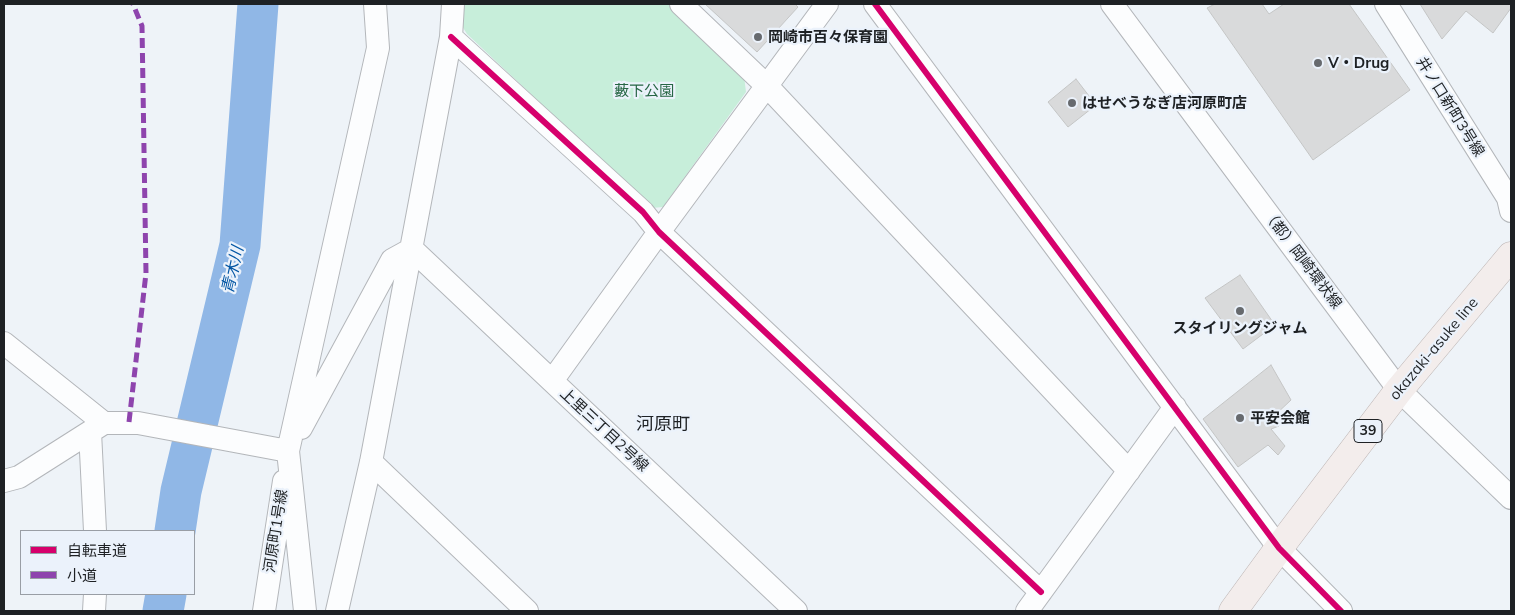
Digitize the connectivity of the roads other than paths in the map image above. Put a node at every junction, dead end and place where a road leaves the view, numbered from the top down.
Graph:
1 (375, 4) edge
2 (453, 4) edge
3 (681, 4) edge
4 (828, 4) edge
5 (875, 4) edge
6 (1112, 4) edge
7 (1386, 4) edge
8 (451, 37) junction
9 (766, 86) junction
10 (1510, 201) edge
11 (659, 232) junction
12 (412, 249) junction
13 (1511, 256) edge
14 (4, 343) edge
15 (552, 382) junction
16 (1399, 390) junction
17 (1175, 407) junction
18 (97, 428) junction
19 (288, 451) junction
20 (371, 462) junction
21 (1129, 471) junction
22 (4, 481) edge
23 (1511, 498) edge
24 (95, 530) edge
25 (1279, 548) junction
26 (1041, 592) junction
27 (95, 595) edge
28 (94, 611) edge
29 (264, 611) edge
30 (305, 611) edge
31 (337, 611) edge
32 (527, 611) edge
33 (796, 611) edge
34 (1027, 611) edge
35 (1233, 611) edge
36 (1341, 611) edge

1 - 19 street
2 - 8 street
3 - 9 street
4 - 9 street
5 - 17 street
6 - 16 street, （都）岡崎環状線
7 - 10 street, 井ノ口新町3号線
8 - 11 street
8 - 12 street
9 - 11 street
9 - 21 street
11 - 15 street
11 - 26 street
12 - 15 street, 上里三丁目2号線
12 - 19 street
12 - 20 street
13 - 16 main road, okazaki-asuke line / 39
14 - 18 street
15 - 33 street, 上里三丁目2号線
16 - 23 street, （都）岡崎環状線
16 - 25 main road, okazaki-asuke line / 39
17 - 21 street
17 - 25 street
18 - 19 street
18 - 22 street
18 - 24 street
19 - 29 street, 河原町1号線
19 - 30 street
20 - 31 street
20 - 32 street
21 - 26 street
25 - 35 main road, okazaki-asuke line / 39
25 - 36 street
26 - 34 street
27 - 28 street

